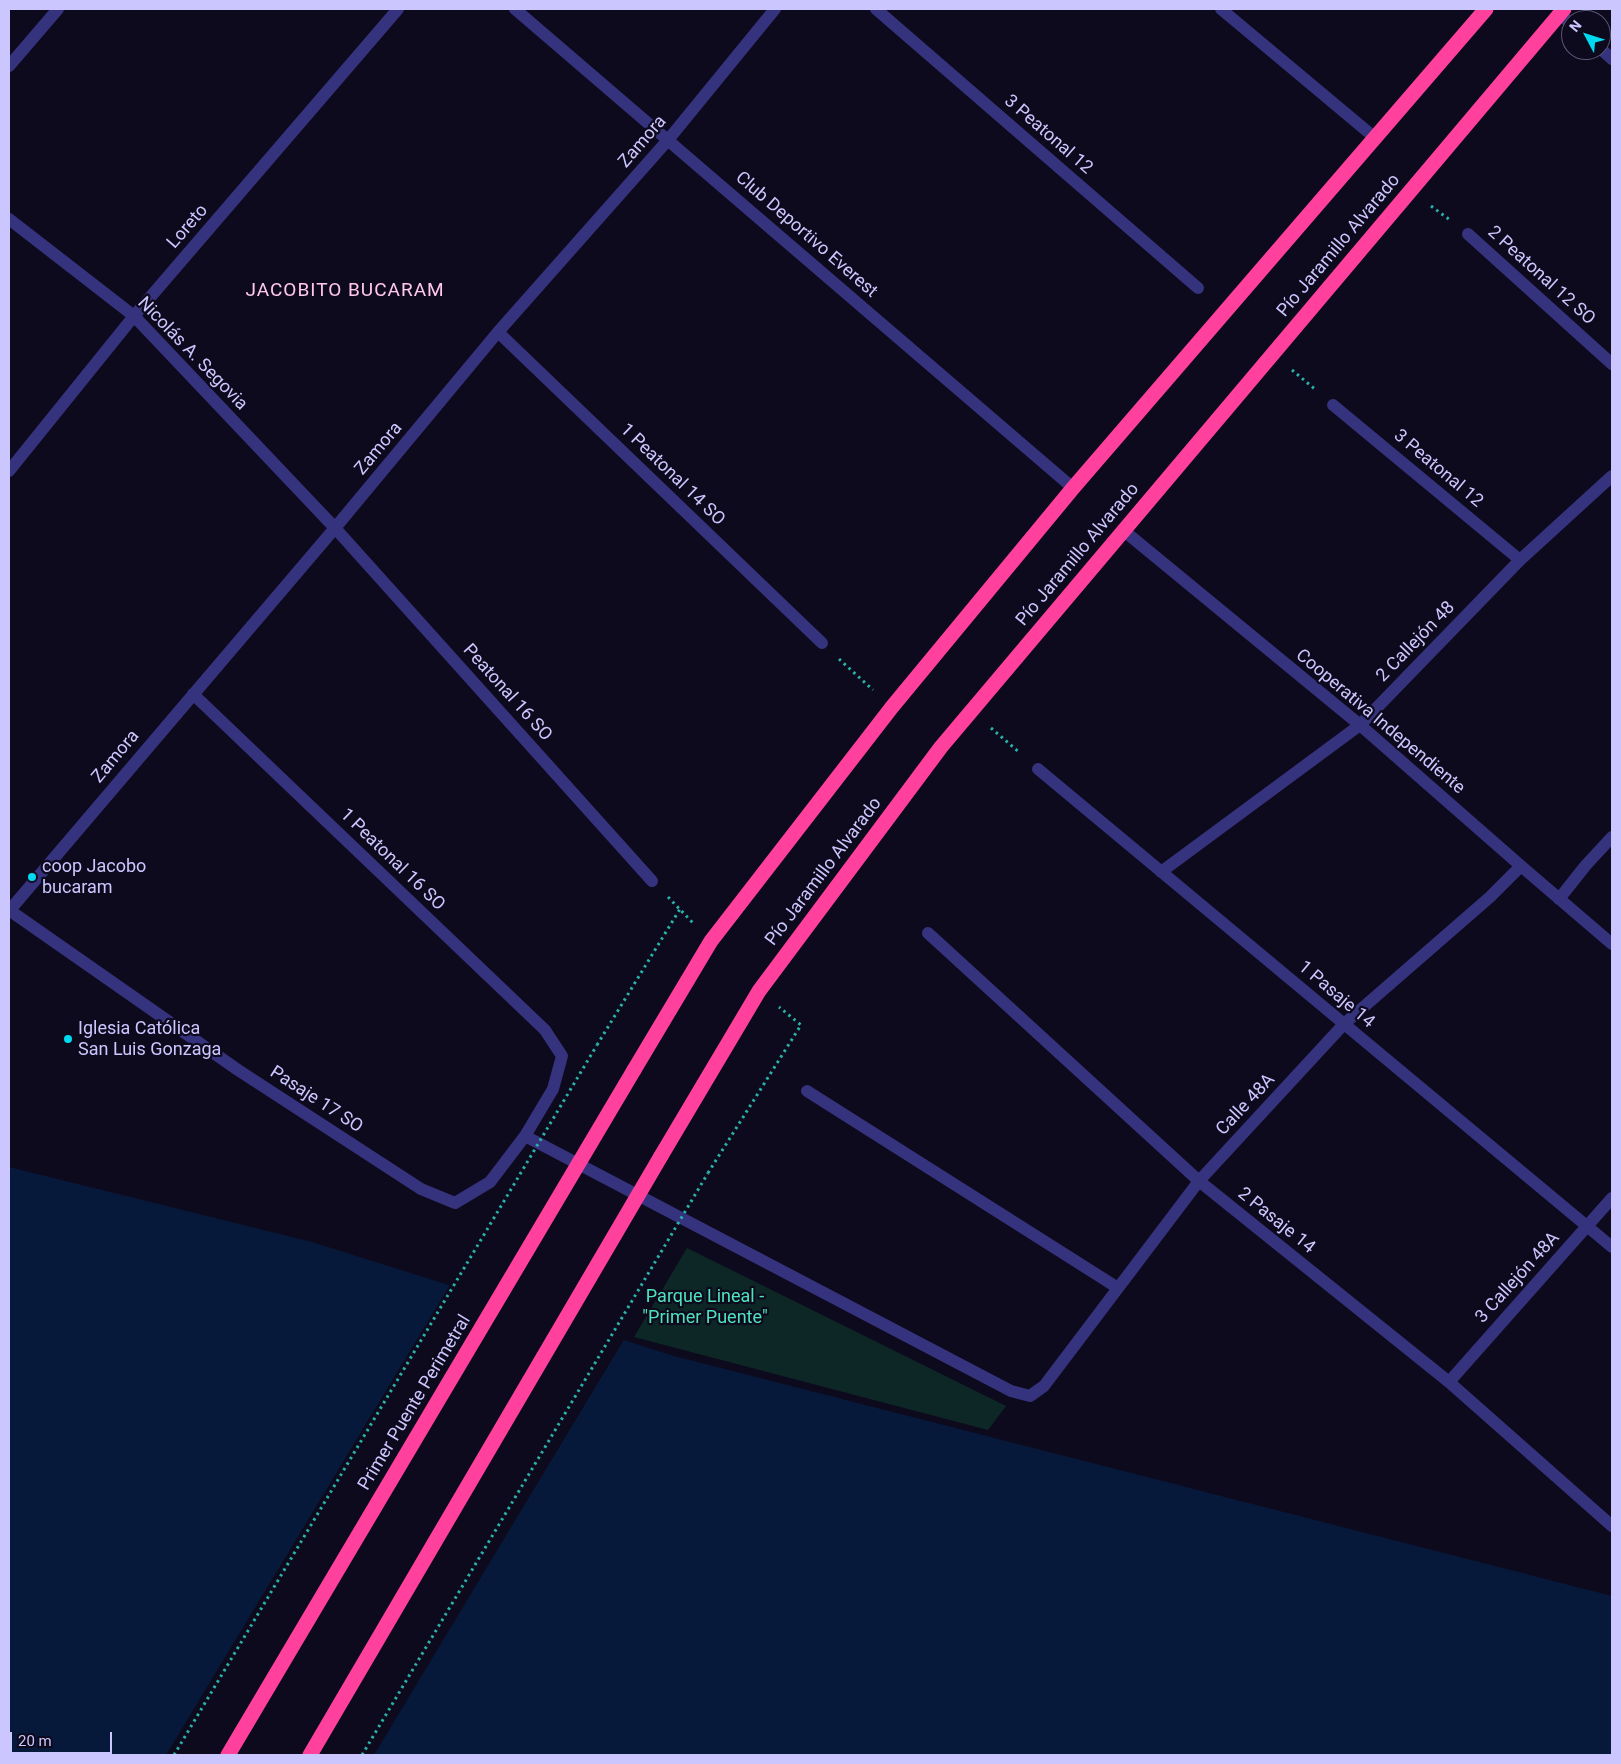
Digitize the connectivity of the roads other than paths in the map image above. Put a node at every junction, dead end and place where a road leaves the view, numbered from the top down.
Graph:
1 (58, 9) edge
2 (398, 9) edge
3 (515, 9) edge
4 (775, 9) edge
5 (876, 9) edge
6 (1221, 9) edge
7 (1486, 9) edge
8 (1561, 20) edge
9 (9, 66) edge
10 (1374, 137) junction
11 (668, 140) junction
12 (9, 219) edge
13 (1468, 234) road end
14 (1198, 288) dead end
15 (134, 316) junction
16 (498, 332) junction
17 (1612, 364) edge
18 (1333, 405) road end
19 (9, 471) edge
20 (1612, 476) edge
21 (1073, 488) junction
22 (335, 528) junction
23 (1123, 530) junction
24 (1520, 560) junction
25 (822, 643) road end
26 (193, 694) junction
27 (1360, 726) junction
28 (1038, 770) road end
29 (1612, 837) edge
30 (1520, 866) junction
31 (1161, 872) junction
32 (652, 881) road end
33 (1559, 899) junction
34 (9, 910) edge
35 (928, 933) dead end
36 (1612, 944) edge
37 (1344, 1024) junction
38 (562, 1056) joint
39 (807, 1091) dead end
40 (525, 1136) junction
41 (1199, 1181) junction
42 (1612, 1198) edge
43 (1587, 1226) junction
44 (1612, 1247) edge
45 (1118, 1288) junction
46 (1449, 1382) junction
47 (1612, 1526) edge
48 (228, 1755) edge
49 (310, 1755) edge

1 - 9 street
2 - 15 street, Loreto
3 - 11 street, Club Deportivo Everest
4 - 11 street, Zamora
5 - 14 street, 3 Peatonal 12
6 - 10 street
7 - 10 highway
8 - 23 highway, Pío Jaramillo Alvarado
10 - 21 highway
11 - 16 street, Zamora
11 - 21 street, Club Deportivo Everest
12 - 15 street, Nicolás A. Segovia
13 - 17 street, 2 Peatonal 12 SO
15 - 19 street, Loreto
15 - 22 street, Nicolás A. Segovia
16 - 22 street, Zamora
16 - 25 street, 1 Peatonal 14 SO
18 - 24 street, 3 Peatonal 12
20 - 24 street, 2 Callejón 48
21 - 48 highway, Primer Puente Perimetral, bridge
22 - 26 street, Zamora
22 - 32 street, Peatonal 16 SO
23 - 27 street, Cooperativa Independiente
23 - 49 highway, Pío Jaramillo Alvarado, bridge
24 - 27 street, 2 Callejón 48
26 - 34 street, Zamora
26 - 38 street, 1 Peatonal 16 SO
27 - 30 street, Cooperativa Independiente
27 - 31 street, 2 Callejón 48
28 - 31 street, 1 Pasaje 14
29 - 33 street
30 - 33 street, Cooperativa Independiente
30 - 37 street, Calle 48A
31 - 37 street, 1 Pasaje 14
33 - 36 street, Cooperativa Independiente
34 - 40 street, Pasaje 17 SO
35 - 41 street, 2 Pasaje 14
37 - 41 street, Calle 48A
37 - 43 street, 1 Pasaje 14
38 - 40 street, Pasaje 17 SO
39 - 45 street
40 - 45 street, Calle 48A
41 - 45 street, Calle 48A
41 - 46 street, 2 Pasaje 14
42 - 43 street, 3 Callejón 48A
43 - 44 street, 1 Pasaje 14
43 - 46 street, 3 Callejón 48A
46 - 47 street, 2 Pasaje 14

